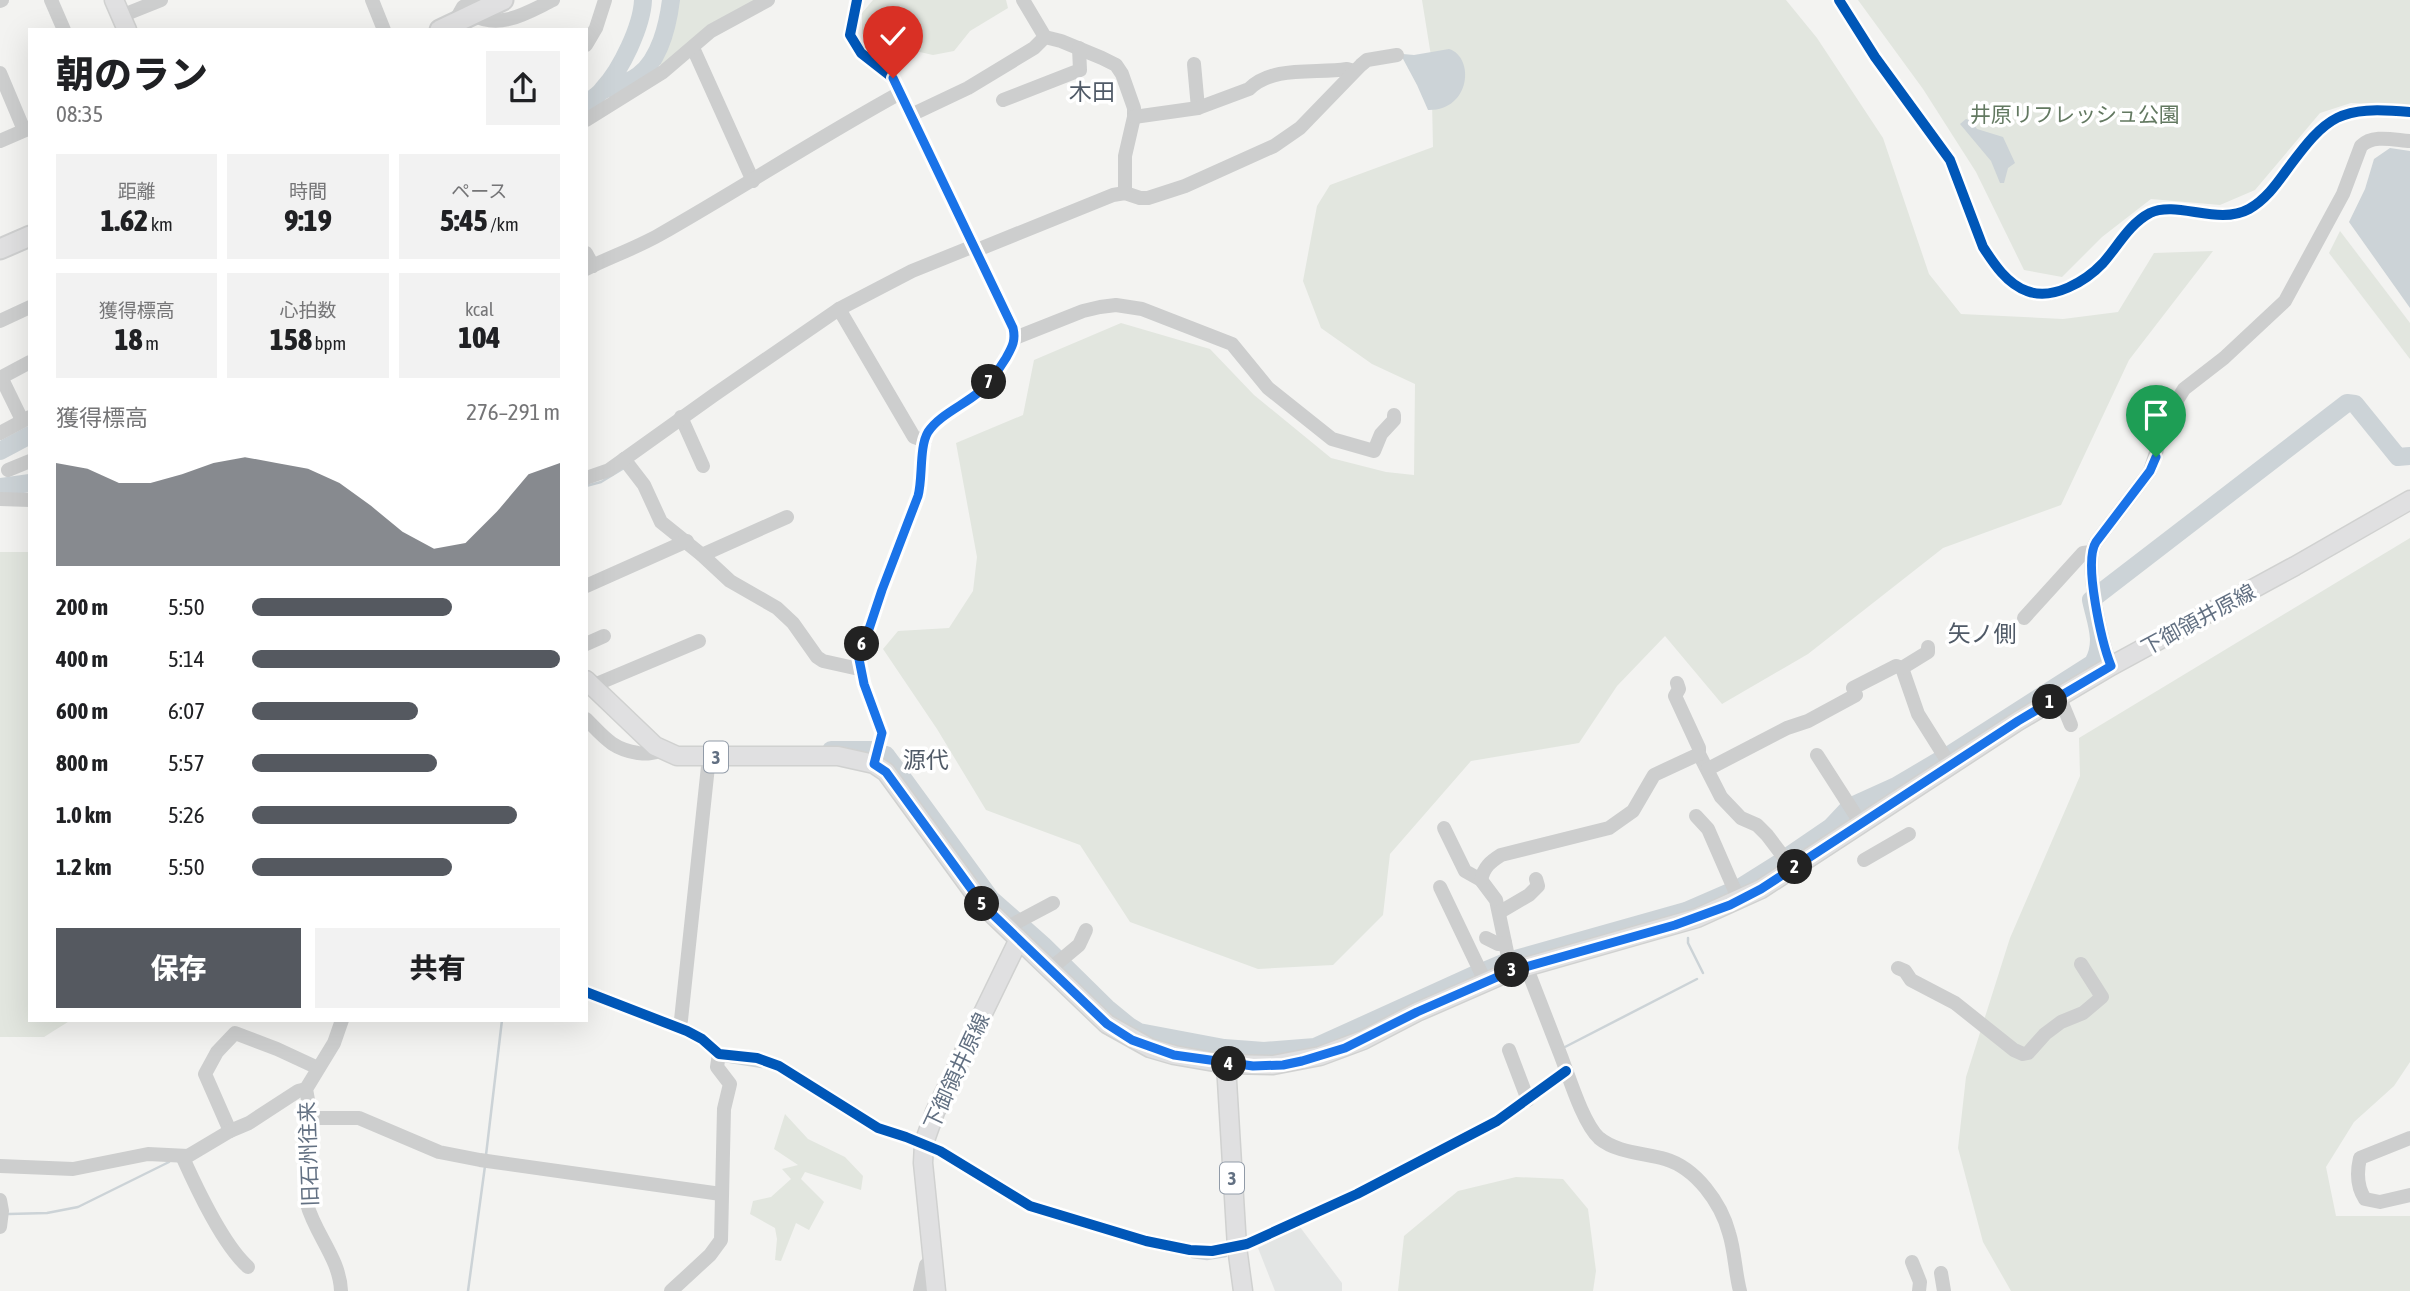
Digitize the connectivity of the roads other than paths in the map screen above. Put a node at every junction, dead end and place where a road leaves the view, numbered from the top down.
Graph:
1 (51, 0) edge
2 (161, 0) edge
3 (372, 0) edge
4 (503, 0) edge
5 (553, 0) edge
6 (605, 0) edge
7 (768, 0) edge
8 (857, 0) edge
9 (1839, 0) edge
10 (1026, 1) edge
11 (473, 7) edge
12 (120, 15) edge
13 (447, 27) edge
14 (63, 28) edge
15 (383, 28) edge
16 (1045, 37) junction
17 (588, 41) edge
18 (693, 48) junction
19 (1079, 48) junction
20 (1397, 55) dead end
21 (1194, 64) dead end
22 (1354, 71) junction
23 (0, 73) edge
24 (900, 93) junction
25 (1003, 100) dead end
26 (1198, 108) junction
27 (2410, 112) edge
28 (911, 115) junction
29 (1134, 117) junction
30 (588, 119) edge
31 (27, 129) edge
32 (0, 141) edge
33 (2410, 141) edge
34 (753, 181) junction
35 (1125, 193) junction
36 (28, 237) edge
37 (976, 248) junction
38 (0, 249) edge
39 (588, 263) edge
40 (28, 308) edge
41 (839, 309) junction
42 (0, 321) edge
43 (1015, 338) junction
44 (28, 363) edge
45 (0, 378) edge
46 (1394, 415) dead end
47 (681, 417) junction
48 (26, 419) edge
49 (0, 433) edge
50 (925, 441) junction
51 (624, 459) junction
52 (28, 462) edge
53 (702, 466) dead end
54 (8, 470) dead end
55 (588, 478) edge
56 (0, 499) edge
57 (28, 500) edge
58 (2410, 500) edge
59 (787, 517) dead end
60 (687, 541) junction
61 (702, 555) junction
62 (2091, 558) junction
63 (588, 585) edge
64 (2024, 618) dead end
65 (604, 636) dead end
66 (699, 641) dead end
67 (588, 643) edge
68 (1928, 647) dead end
69 (2111, 666) junction
70 (1902, 668) junction
71 (859, 669) junction
72 (1677, 682) dead end
73 (589, 683) edge
74 (2059, 696) junction
75 (588, 721) edge
76 (2071, 725) dead end
77 (661, 750) junction
78 (1699, 754) junction
79 (1817, 755) dead end
80 (709, 757) junction
81 (874, 764) junction
82 (1950, 765) junction
83 (1708, 769) junction
84 (1696, 817) dead end
85 (1860, 822) junction
86 (1444, 828) dead end
87 (1909, 834) dead end
88 (1864, 860) dead end
89 (1792, 868) junction
90 (1536, 879) dead end
91 (1481, 880) junction
92 (1440, 887) dead end
93 (1736, 894) junction
94 (1053, 903) dead end
95 (1500, 912) junction
96 (1013, 924) junction
97 (1086, 930) dead end
98 (1486, 938) dead end
99 (1018, 942) junction
100 (1505, 943) junction
101 (1056, 963) junction
102 (2081, 964) dead end
103 (1898, 968) dead end
104 (1518, 969) junction
105 (1485, 981) junction
106 (588, 993) edge
107 (341, 1022) edge
108 (678, 1027) junction
109 (1509, 1050) dead end
110 (718, 1058) junction
111 (1226, 1064) junction
112 (318, 1068) junction
113 (1566, 1071) junction
114 (306, 1090) junction
115 (1528, 1100) junction
116 (310, 1118) junction
117 (230, 1131) junction
118 (2410, 1138) edge
119 (924, 1143) junction
120 (183, 1158) junction
121 (0, 1167) edge
122 (721, 1194) junction
123 (2410, 1195) edge
124 (0, 1200) edge
125 (0, 1227) edge
126 (1237, 1247) junction
127 (933, 1259) junction
128 (1912, 1262) dead end
129 (248, 1267) dead end
130 (1941, 1273) dead end
131 (341, 1291) edge
132 (671, 1291) edge
133 (920, 1291) edge
134 (936, 1291) edge
135 (1243, 1291) edge
136 (1740, 1291) edge
137 (1919, 1291) edge
138 (1944, 1291) edge

1 - 14 street
2 - 12 street
3 - 15 street
4 - 11 highway
5 - 11 street
6 - 17 street
7 - 18 street
8 - 24 street
9 - 27 street
10 - 16 street
11 - 13 highway
16 - 19 street
16 - 28 street
18 - 30 street
18 - 34 street
19 - 25 street
19 - 29 street
20 - 22 street
21 - 26 street
22 - 26 street
22 - 35 street
23 - 31 street
24 - 28 street
24 - 34 street
26 - 29 street
28 - 37 street
29 - 35 street
31 - 32 street
33 - 62 street
34 - 39 street
35 - 37 street
36 - 38 highway
37 - 41 street
37 - 43 street
40 - 42 street
41 - 47 street
41 - 50 street
43 - 46 street
43 - 50 street
44 - 45 street
45 - 48 street
47 - 51 street
47 - 53 street
48 - 49 street
50 - 71 street
51 - 55 street
51 - 60 street
52 - 54 street
56 - 57 street
58 - 69 main road, 下御領井原線
59 - 61 street
60 - 61 street
60 - 63 street
61 - 71 street
62 - 64 street
62 - 69 street
65 - 67 street
66 - 73 street
68 - 70 street
69 - 74 main road, 下御領井原線
70 - 82 street
70 - 83 street
71 - 81 street
72 - 78 street
73 - 77 main road
74 - 76 street
74 - 82 main road, 下御領井原線
75 - 77 street
77 - 80 main road, 3
78 - 83 street
78 - 91 street
79 - 85 street
80 - 81 main road, 3
80 - 108 street
81 - 96 main road, 下御領井原線
82 - 85 main road, 下御領井原線
83 - 89 street
84 - 93 street
85 - 89 main road, 下御領井原線
86 - 91 street
87 - 88 street
89 - 93 main road, 下御領井原線
90 - 95 street
91 - 95 street
92 - 105 street
93 - 104 main road, 下御領井原線
94 - 96 street
95 - 100 street
96 - 99 main road, 下御領井原線
97 - 101 street
98 - 100 street
99 - 101 main road, 下御領井原線
99 - 119 main road, 下御領井原線
100 - 104 street
101 - 111 main road, 下御領井原線
102 - 103 street
104 - 105 main road, 下御領井原線
104 - 113 street
105 - 111 main road, 下御領井原線
106 - 108 street
107 - 112 street, 旧石州往来
108 - 110 street
109 - 115 street
110 - 119 street
110 - 122 street
111 - 126 main road, 3
112 - 114 street, 旧石州往来
112 - 117 street
113 - 115 street
113 - 136 street
114 - 116 street, 旧石州往来
114 - 117 street
115 - 126 street
116 - 122 street
116 - 131 street, 旧石州往来
117 - 120 street
118 - 123 street
119 - 126 street
119 - 127 main road, 下御領井原線
120 - 121 street
120 - 129 street
122 - 132 street
124 - 125 street
126 - 135 main road, 3
127 - 133 street
127 - 134 main road, 下御領井原線
128 - 137 street
130 - 138 street

